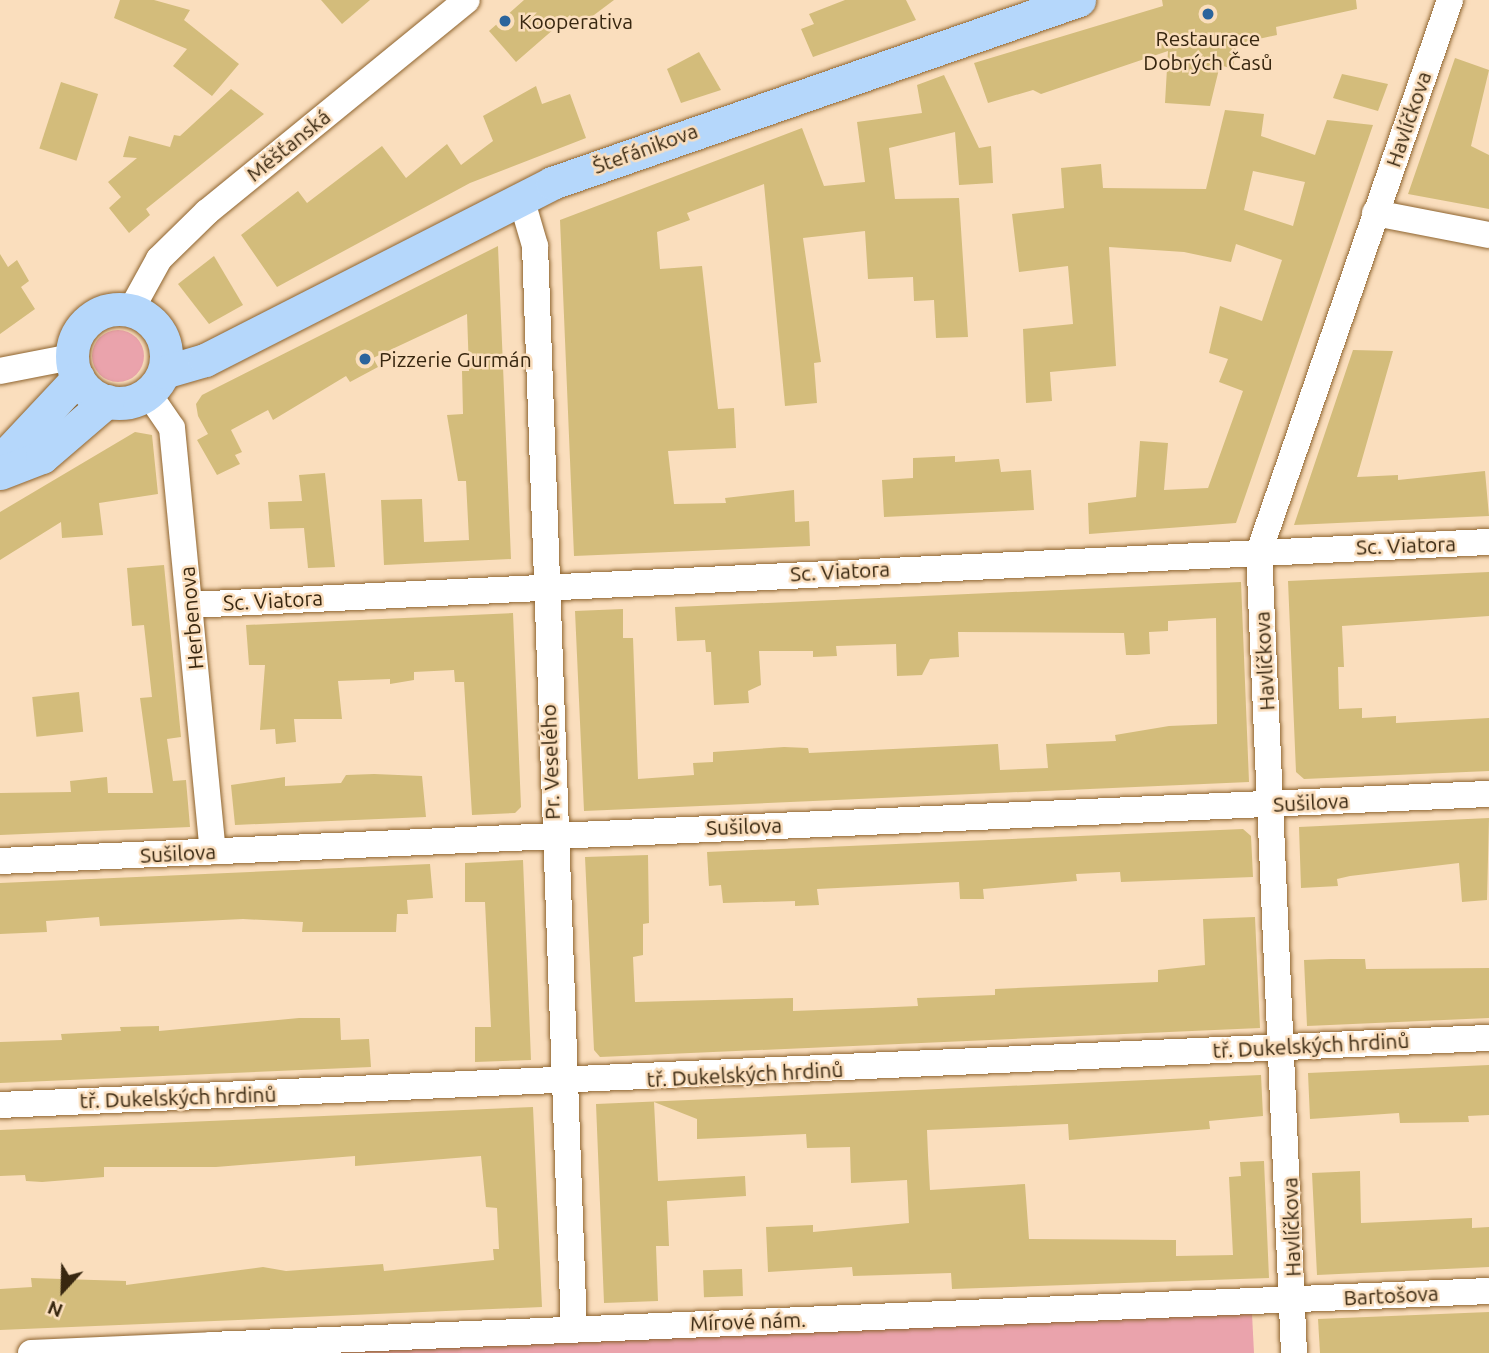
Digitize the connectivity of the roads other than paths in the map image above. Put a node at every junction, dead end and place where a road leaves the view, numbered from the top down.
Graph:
1 (467, 0) edge
2 (1079, 0) edge
3 (1450, 0) edge
4 (520, 198) junction
5 (1375, 214) junction
6 (1489, 235) edge
7 (131, 310) junction
8 (164, 339) junction
9 (231, 343) junction
10 (75, 367) junction
11 (0, 371) edge
12 (156, 383) junction
13 (107, 401) junction
14 (0, 461) edge
15 (0, 472) edge
16 (1489, 542) edge
17 (1259, 552) junction
18 (543, 585) junction
19 (190, 605) junction
20 (1489, 794) edge
21 (1270, 804) junction
22 (553, 835) junction
23 (213, 851) junction
24 (0, 861) edge
25 (1489, 1038) edge
26 (1285, 1045) junction
27 (562, 1082) junction
28 (0, 1105) edge
29 (1489, 1291) edge
30 (1293, 1300) junction
31 (574, 1328) junction
32 (211, 1349) edge
33 (31, 1353) edge
34 (1294, 1353) edge

1 - 7 street, Měšťanská
2 - 4 main road, Štefánikova
3 - 5 street, Havlíčkova
4 - 9 main road, Štefánikova
4 - 18 street, Pr. Veselého
5 - 6 street
5 - 17 street, Havlíčkova
7 - 8 main road
7 - 10 main road
8 - 9 main road
8 - 12 main road
9 - 12 main road, Štefánikova
10 - 11 street
10 - 13 main road
10 - 14 main road
12 - 13 main road
12 - 19 street, Herbenova
13 - 15 main road
16 - 17 street, Sc. Viatora
17 - 18 street, Sc. Viatora
17 - 21 street, Havlíčkova
18 - 19 street, Sc. Viatora
18 - 22 street, Pr. Veselého
19 - 23 street, Herbenova
20 - 21 street, Sušilova
21 - 22 street, Sušilova
21 - 26 street, Havlíčkova
22 - 23 street, Sušilova
22 - 27 street, Pr. Veselého
23 - 24 street, Sušilova
25 - 26 street, tř. Dukelských hrdinů
26 - 27 street, tř. Dukelských hrdinů
26 - 30 street, Havlíčkova
27 - 28 street, tř. Dukelských hrdinů
27 - 31 street, Pr. Veselého
29 - 30 street, Bartošova
30 - 31 street, Mírové nám.
30 - 34 street, Havlíčkova
31 - 32 street, Mírové nám.
32 - 33 street, Mírové nám.

